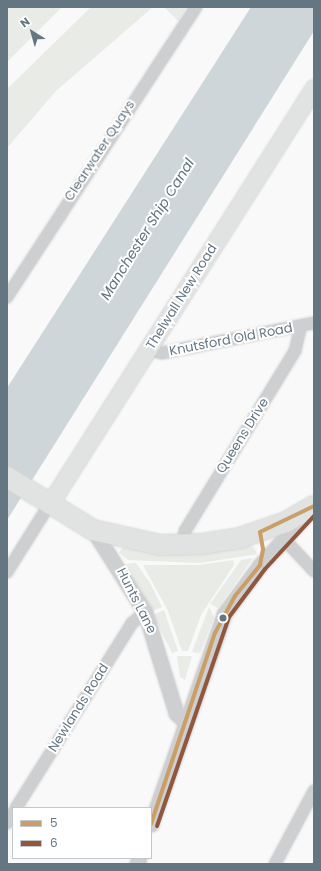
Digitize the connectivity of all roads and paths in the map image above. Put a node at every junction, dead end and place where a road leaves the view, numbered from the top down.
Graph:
1 (196, 7) edge
2 (314, 88) edge
3 (7, 297) edge
4 (314, 323) edge
5 (300, 326) junction
6 (148, 350) junction
7 (7, 478) edge
8 (49, 505) junction
9 (314, 506) edge
10 (93, 530) junction
11 (260, 532) junction
12 (283, 538) junction
13 (182, 545) junction
14 (260, 565) junction
15 (314, 571) edge
16 (7, 572) edge
17 (145, 612) junction
18 (184, 721) junction
19 (314, 791) edge
20 (17, 807) edge
21 (152, 821) edge
22 (275, 864) edge

1 - 3 street, Clearwater Quays
2 - 6 main road, Thelwall New Road
4 - 5 street, Knutsford Old Road
5 - 6 street, Knutsford Old Road
5 - 13 street, Queens Drive
6 - 8 main road, Thelwall New Road
7 - 8 highway
8 - 10 highway
8 - 16 street
9 - 11 highway
9 - 12 street
10 - 13 highway
10 - 17 street, Hunts Lane
11 - 13 highway
11 - 14 street
12 - 14 street
12 - 15 street
14 - 18 street
17 - 18 street, Hunts Lane
17 - 20 street, Newlands Road
18 - 21 street
19 - 22 street

